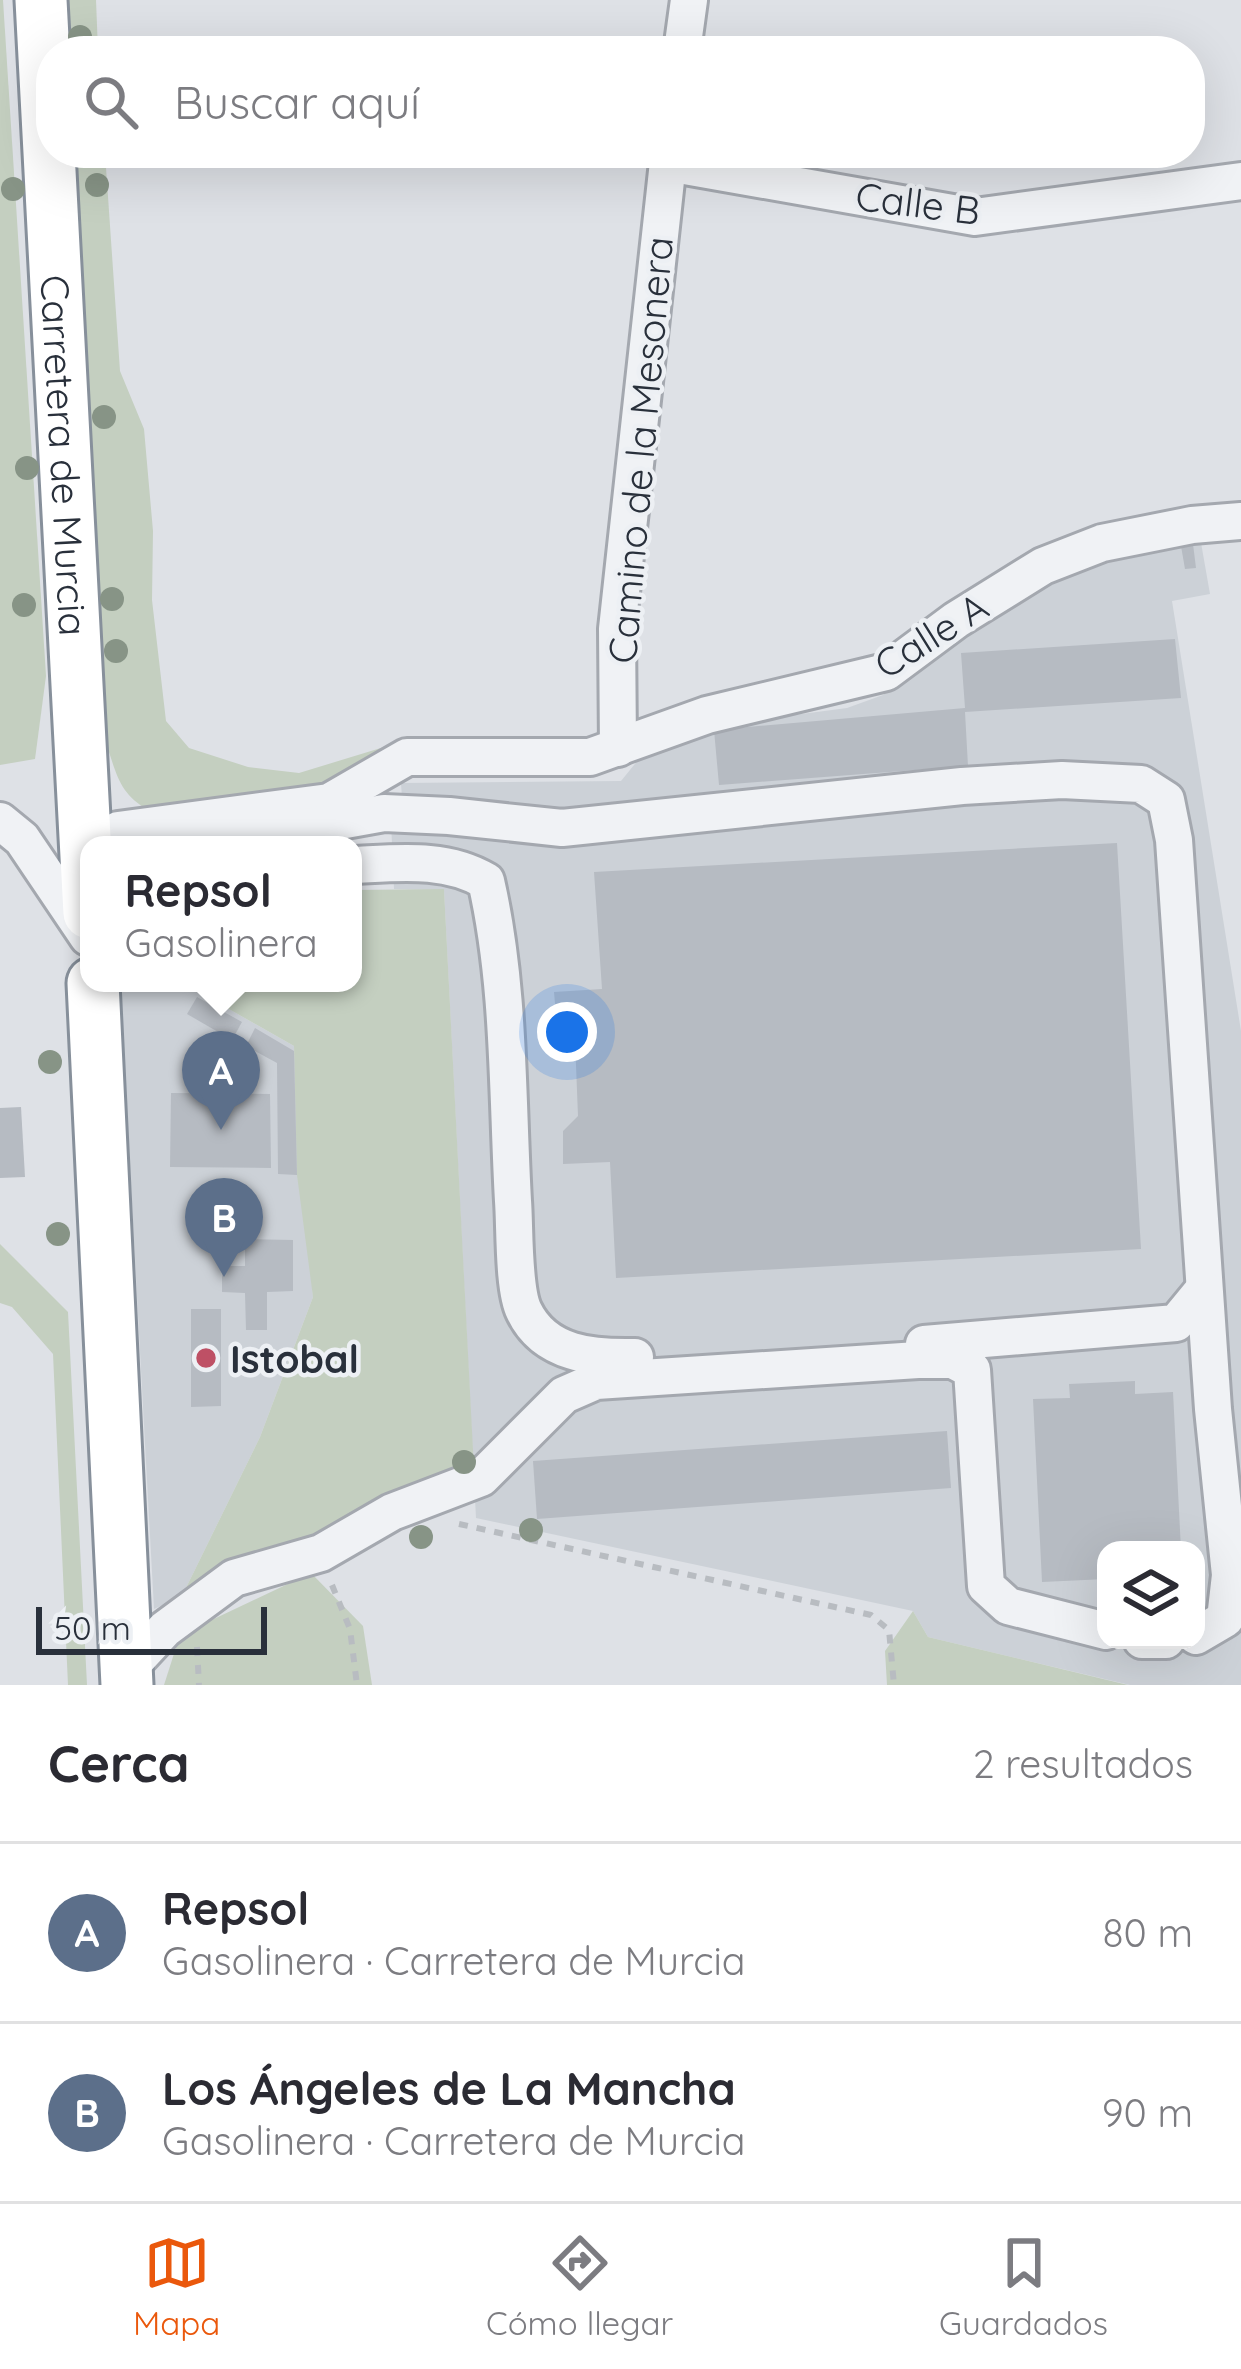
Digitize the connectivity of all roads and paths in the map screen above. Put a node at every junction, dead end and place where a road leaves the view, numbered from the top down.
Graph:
1 (41, 0) edge
2 (688, 0) edge
3 (43, 36) edge
4 (684, 36) edge
5 (50, 168) edge
6 (668, 168) edge
7 (721, 168) edge
8 (1241, 181) edge
9 (1241, 521) edge
10 (618, 748) junction
11 (0, 821) edge
12 (88, 836) edge
13 (114, 836) edge
14 (257, 836) edge
15 (362, 865) edge
16 (80, 925) edge
17 (92, 992) edge
18 (1204, 1289) junction
19 (452, 1522) dead end
20 (321, 1552) junction
21 (1097, 1629) edge
22 (1205, 1631) edge
23 (126, 1678) edge
24 (357, 1685) edge
25 (894, 1685) edge

1 - 3 highway, Carretera de Murcia
2 - 4 street
5 - 12 highway, Carretera de Murcia
6 - 10 street, Camino de la Mesonera
7 - 8 street, Calle B
9 - 10 street, Calle A
10 - 13 street, Calle A
11 - 16 street
14 - 18 street
15 - 18 street
17 - 23 highway
18 - 22 street
19 - 25 path
20 - 21 street
20 - 23 street
20 - 24 path

